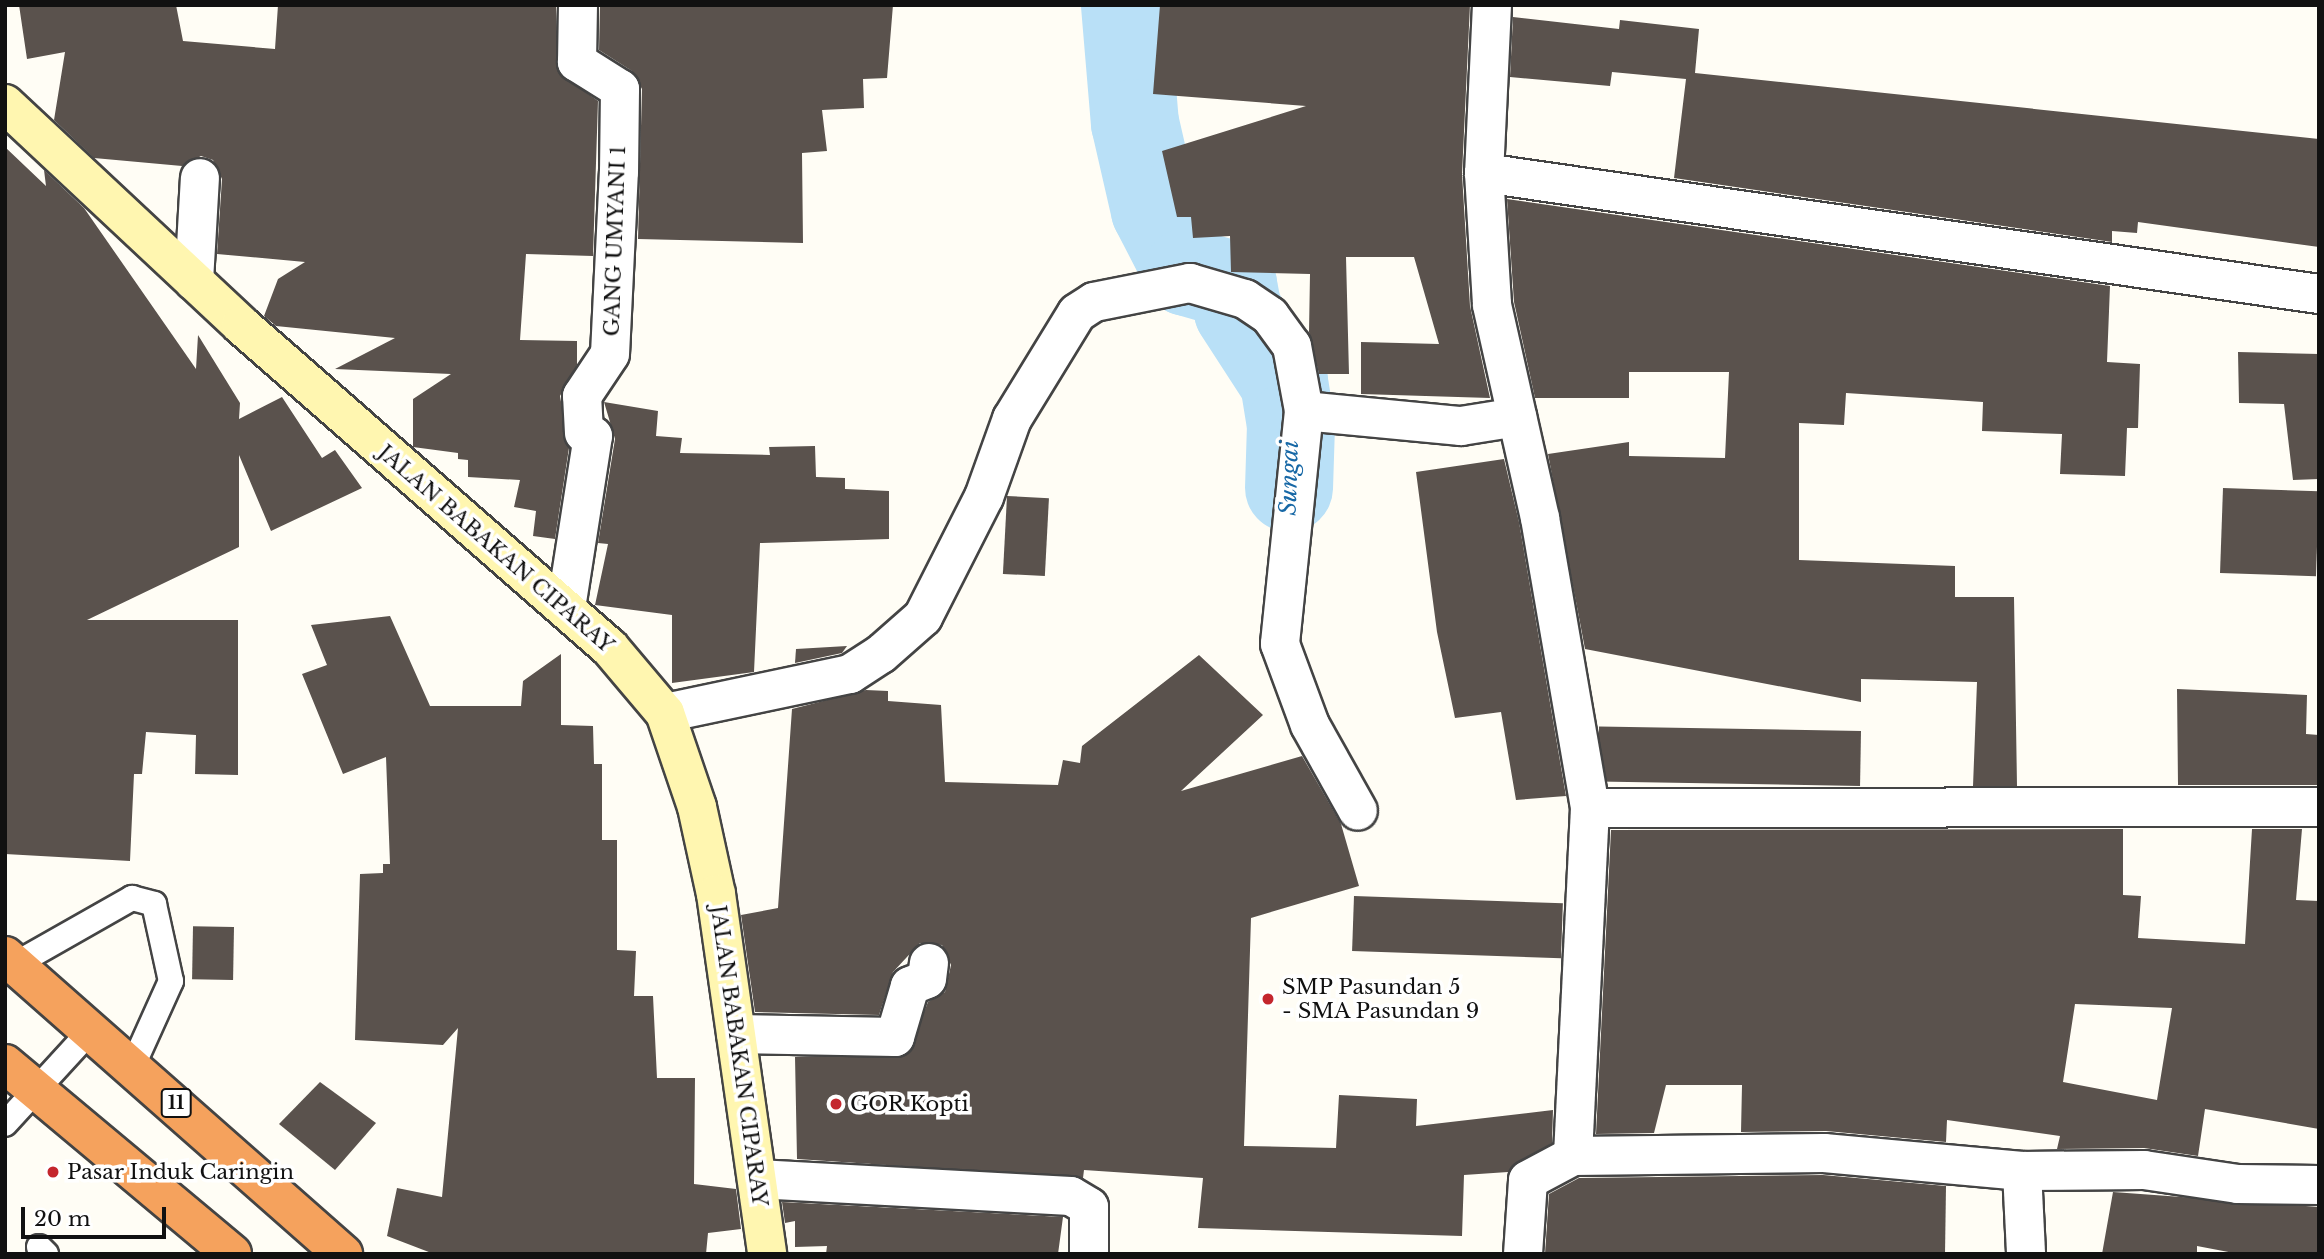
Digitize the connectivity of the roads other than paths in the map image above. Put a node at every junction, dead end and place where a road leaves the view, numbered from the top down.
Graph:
1 (579, 5) edge
2 (1492, 5) edge
3 (5, 104) edge
4 (1483, 173) junction
5 (200, 178) dead end
6 (194, 281) junction
7 (2319, 294) edge
8 (1304, 411) junction
9 (1517, 417) junction
10 (566, 608) junction
11 (665, 713) junction
12 (2319, 807) edge
13 (1590, 808) junction
14 (1358, 811) dead end
15 (10, 960) edge
16 (929, 963) dead end
17 (93, 1028) junction
18 (736, 1034) junction
19 (5, 1065) edge
20 (133, 1065) junction
21 (34, 1091) junction
22 (5, 1124) edge
23 (1573, 1156) junction
24 (2022, 1171) junction
25 (757, 1179) junction
26 (2319, 1185) edge
27 (232, 1254) edge
28 (343, 1254) edge
29 (767, 1254) edge
30 (1089, 1254) edge
31 (1522, 1254) edge
32 (2026, 1254) edge

1 - 10 street, GANG UMYANI 1
2 - 4 street
3 - 6 street, JALAN BABAKAN CIPARAY
4 - 7 street
4 - 9 street
5 - 6 street
6 - 10 street, JALAN BABAKAN CIPARAY
8 - 9 street
8 - 11 street
8 - 14 street
9 - 13 street
10 - 11 street, JALAN BABAKAN CIPARAY
11 - 18 street, JALAN BABAKAN CIPARAY
12 - 13 street
13 - 23 street
15 - 17 highway, 11
15 - 20 lane
16 - 18 street
17 - 20 highway, 11
17 - 21 lane
18 - 25 street, JALAN BABAKAN CIPARAY
19 - 21 highway
20 - 28 highway, 11
21 - 22 lane
21 - 27 highway
23 - 24 street
23 - 31 street
24 - 26 street
24 - 32 street
25 - 29 street, JALAN BABAKAN CIPARAY
25 - 30 street

